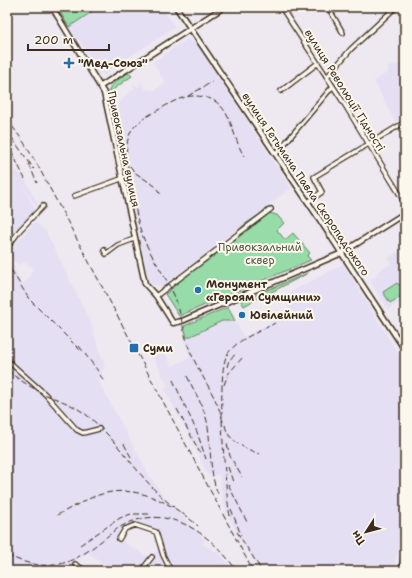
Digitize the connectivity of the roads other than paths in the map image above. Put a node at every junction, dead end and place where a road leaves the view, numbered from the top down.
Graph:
1 (52, 7) edge
2 (176, 7) edge
3 (224, 7) edge
4 (282, 7) edge
5 (328, 7) edge
6 (396, 7) edge
7 (190, 28) junction
8 (343, 33) dead end
9 (318, 62) junction
10 (327, 76) junction
11 (101, 86) junction
12 (333, 86) junction
13 (282, 91) dead end
14 (405, 122) edge
15 (368, 143) junction
16 (276, 154) junction
17 (121, 179) junction
18 (74, 196) dead end
19 (308, 202) junction
20 (405, 204) edge
21 (42, 206) dead end
22 (271, 209) dead end
23 (405, 213) edge
24 (134, 238) junction
25 (7, 248) edge
26 (104, 250) dead end
27 (342, 253) junction
28 (156, 296) junction
29 (405, 350) edge
30 (7, 360) edge
31 (99, 429) dead end
32 (119, 539) dead end
33 (405, 551) edge
34 (152, 557) dead end
35 (404, 559) edge
36 (75, 564) dead end
37 (86, 571) edge
38 (141, 571) edge
39 (171, 571) edge
40 (401, 571) edge

1 - 11 main road, Привокзальна вулиця
2 - 7 main road, вулиця Гетьмана Павла Скоропадського
3 - 7 main road
4 - 9 street, вулиця Революції Гідності
5 - 8 street
6 - 10 street
7 - 11 main road
7 - 16 main road, вулиця Гетьмана Павла Скоропадського
9 - 10 street, вулиця Революції Гідності
9 - 13 street
10 - 12 street, вулиця Революції Гідності
11 - 17 main road, Привокзальна вулиця
12 - 15 street, вулиця Революції Гідності
12 - 16 street
14 - 15 street
15 - 19 street
15 - 20 street, вулиця Революції Гідності
16 - 19 main road, вулиця Гетьмана Павла Скоропадського
17 - 18 street
17 - 24 main road, Привокзальна вулиця
19 - 27 main road, вулиця Гетьмана Павла Скоропадського
21 - 25 street
22 - 28 street
23 - 27 main road
24 - 26 street
24 - 28 main road, Привокзальна вулиця
27 - 28 main road
27 - 29 main road, вулиця Гетьмана Павла Скоропадського
30 - 31 street
32 - 39 street
33 - 35 street
34 - 38 street
35 - 40 street
36 - 37 street

